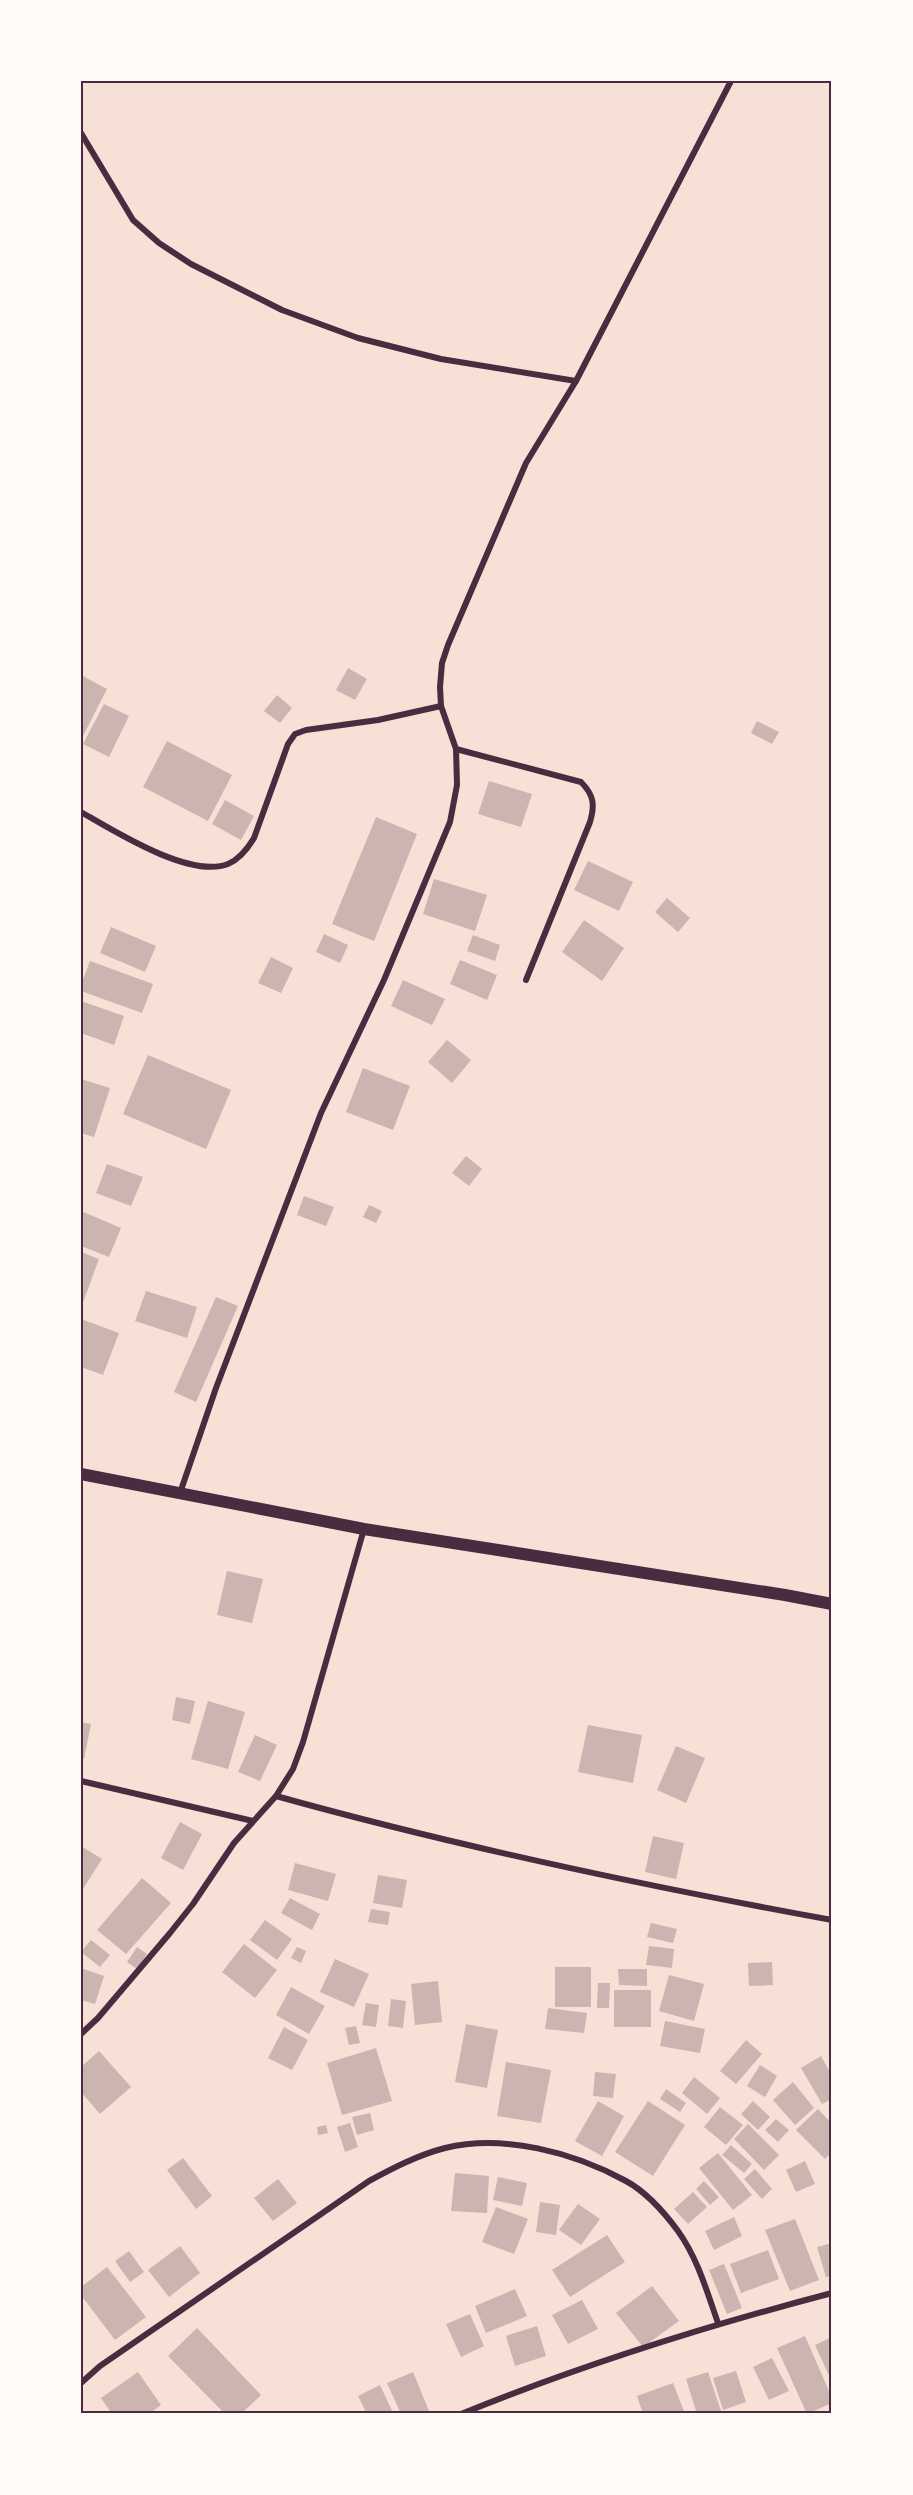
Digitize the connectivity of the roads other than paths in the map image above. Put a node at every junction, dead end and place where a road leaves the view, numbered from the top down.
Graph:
1 (731, 81) edge
2 (81, 133) edge
3 (576, 381) junction
4 (441, 706) junction
5 (456, 749) junction
6 (81, 812) edge
7 (526, 980) dead end
8 (81, 1474) edge
9 (180, 1493) junction
10 (364, 1529) junction
11 (832, 1604) edge
12 (81, 1781) edge
13 (276, 1796) junction
14 (253, 1821) junction
15 (832, 1920) edge
16 (81, 2034) edge
17 (832, 2293) edge
18 (718, 2323) junction
19 (81, 2383) edge
20 (461, 2414) edge

1 - 3 street
2 - 3 street
3 - 4 street
4 - 5 street
4 - 6 street
5 - 7 street
5 - 9 street
8 - 9 main road
9 - 10 main road
10 - 11 main road
10 - 13 street
12 - 14 street
13 - 14 street
13 - 15 street
14 - 16 street
17 - 18 street
18 - 19 street
18 - 20 street

